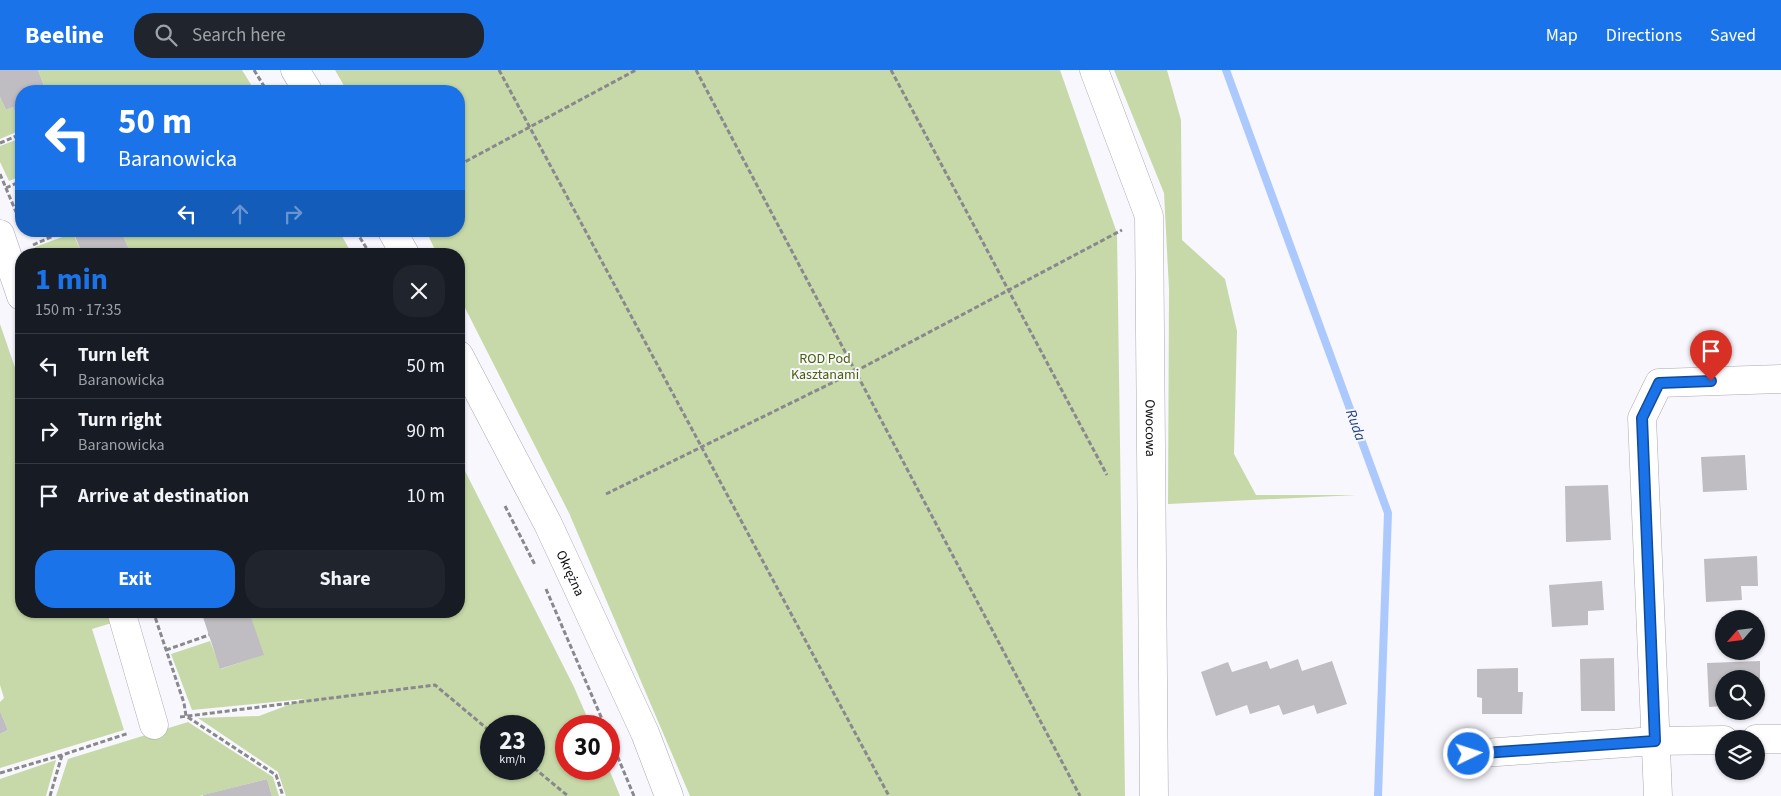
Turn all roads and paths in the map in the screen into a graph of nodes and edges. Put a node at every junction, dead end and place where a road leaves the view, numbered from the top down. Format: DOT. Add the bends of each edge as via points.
graph roads {
  1 [pos="254,70"];
  2 [pos="295,70"];
  3 [pos="499,70"];
  4 [pos="636,70"];
  5 [pos="696,70"];
  6 [pos="891,70"];
  7 [pos="1094,70"];
  8 [pos="263,85"];
  9 [pos="304,85"];
  10 [pos="529,126"];
  11 [pos="15,137"];
  12 [pos="0,143"];
  13 [pos="465,163"];
  14 [pos="0,174"];
  15 [pos="15,184"];
  16 [pos="6,188"];
  17 [pos="1148,216"];
  18 [pos="9,224"];
  19 [pos="51,237"];
  20 [pos="360,237"];
  21 [pos="395,237"];
  22 [pos="30,246"];
  23 [pos="366,248"];
  24 [pos="402,248"];
  25 [pos="15,260"];
  26 [pos="1009,290"];
  27 [pos="465,366"];
  28 [pos="856,371"];
  29 [pos="1781,379"];
  30 [pos="701,448"];
  31 [pos="1107,475"];
  32 [pos="606,494"];
  33 [pos="502,500"];
  34 [pos="536,568"];
  35 [pos="544,586"];
  36 [pos="122,618"];
  37 [pos="155,618"];
  38 [pos="209,635"];
  39 [pos="166,650"];
  40 [pos="599,715"];
  41 [pos="186,716"];
  42 [pos="480,723"];
  43 [pos="154,725"];
  44 [pos="1765,739"];
  45 [pos="1781,739"];
  46 [pos="1715,740"];
  47 [pos="1655,741"];
  48 [pos="1469,754"];
  49 [pos="62,755"];
  50 [pos="620,762"];
  51 [pos="0,773"];
  52 [pos="545,777"];
  53 [pos="50,796"];
  54 [pos="283,796"];
  55 [pos="568,796"];
  56 [pos="634,796"];
  57 [pos="669,796"];
  58 [pos="888,796"];
  59 [pos="1080,796"];
  60 [pos="1154,796"];
  61 [pos="1658,796"];
  1 -- 8 [label="path"];
  2 -- 9 [label="street"];
  3 -- 10 [label="path"];
  4 -- 10 [label="path"];
  5 -- 28 [label="path"];
  6 -- 26 [label="path"];
  7 -- 17 [label="street, Owocowa"];
  10 -- 13 [label="path"];
  10 -- 30 [label="path"];
  11 -- 12 [label="path"];
  14 -- 16 [label="path"];
  15 -- 16 [label="path"];
  16 -- 18 [label="path"];
  17 -- 26 [label="path"];
  17 -- 60 [label="street, Owocowa"];
  18 -- 25 [label="street"];
  19 -- 22 [label="path"];
  20 -- 23 [label="path"];
  21 -- 24 [label="street"];
  26 -- 28 [label="path"];
  26 -- 31 [label="path"];
  27 -- 57 [label="street, Okrężna" via="548,524 645,733"];
  28 -- 30 [label="path"];
  28 -- 59 [label="path"];
  29 -- 47 [label="street" via="1659,383 1642,418"];
  30 -- 32 [label="path"];
  30 -- 58 [label="path"];
  33 -- 34 [label="path"];
  35 -- 40 [label="path"];
  36 -- 43 [label="street"];
  37 -- 39 [label="path"];
  38 -- 39 [label="path"];
  39 -- 41 [label="path"];
  41 -- 42 [label="path" via="435,685"];
  41 -- 43 [label="path"];
  41 -- 54 [label="path" via="276,775"];
  43 -- 49 [label="path"];
  44 -- 45 [label="street"];
  46 -- 47 [label="street"];
  47 -- 48 [label="street"];
  47 -- 61 [label="street"];
  49 -- 51 [label="path"];
  49 -- 53 [label="path"];
  50 -- 56 [label="path"];
  52 -- 55 [label="path"];
}
